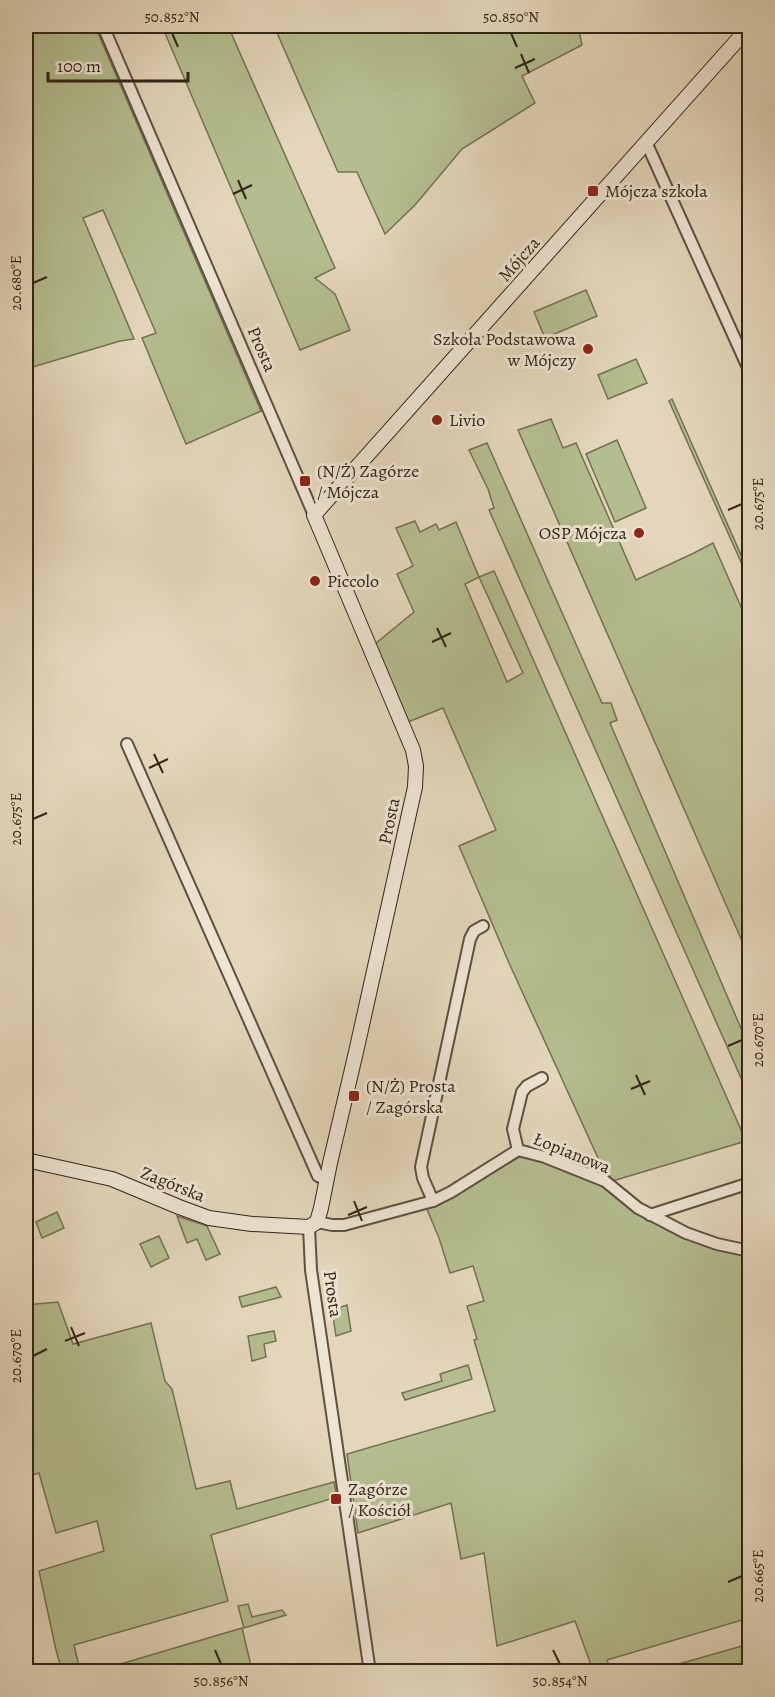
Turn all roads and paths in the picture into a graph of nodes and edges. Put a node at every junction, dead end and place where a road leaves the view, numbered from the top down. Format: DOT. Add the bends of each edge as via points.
graph roads {
  1 [pos="103,26"];
  2 [pos="750,26"];
  3 [pos="646,142"];
  4 [pos="750,372"];
  5 [pos="314,515"];
  6 [pos="127,744"];
  7 [pos="483,926"];
  8 [pos="542,1078"];
  9 [pos="518,1150"];
  10 [pos="26,1160"];
  11 [pos="327,1180"];
  12 [pos="750,1183"];
  13 [pos="433,1201"];
  14 [pos="650,1215"];
  15 [pos="313,1225"];
  16 [pos="745,1250"];
  17 [pos="370,1671"];
  1 -- 5 [label="street, Prosta"];
  2 -- 3 [label="street, Mójcza"];
  3 -- 4 [label="street"];
  3 -- 5 [label="street, Mójcza"];
  5 -- 11 [label="street, Prosta" via="399,713 416,766 415,787"];
  6 -- 11 [label="street" via="318,1176"];
  7 -- 13 [label="street" via="470,939 421,1167"];
  8 -- 9 [label="street" via="522,1092 513,1129"];
  9 -- 13 [label="street, Łopianowa"];
  9 -- 14 [label="street, Łopianowa" via="545,1156 605,1180"];
  10 -- 15 [label="street, Zagórska" via="112,1179 209,1218 252,1224"];
  11 -- 15 [label="street, Prosta" via="321,1210"];
  12 -- 14 [label="street"];
  13 -- 15 [label="street, Łopianowa" via="344,1225"];
  14 -- 16 [label="street, Łopianowa" via="686,1233"];
  15 -- 17 [label="street, Prosta" via="311,1270"];
}
